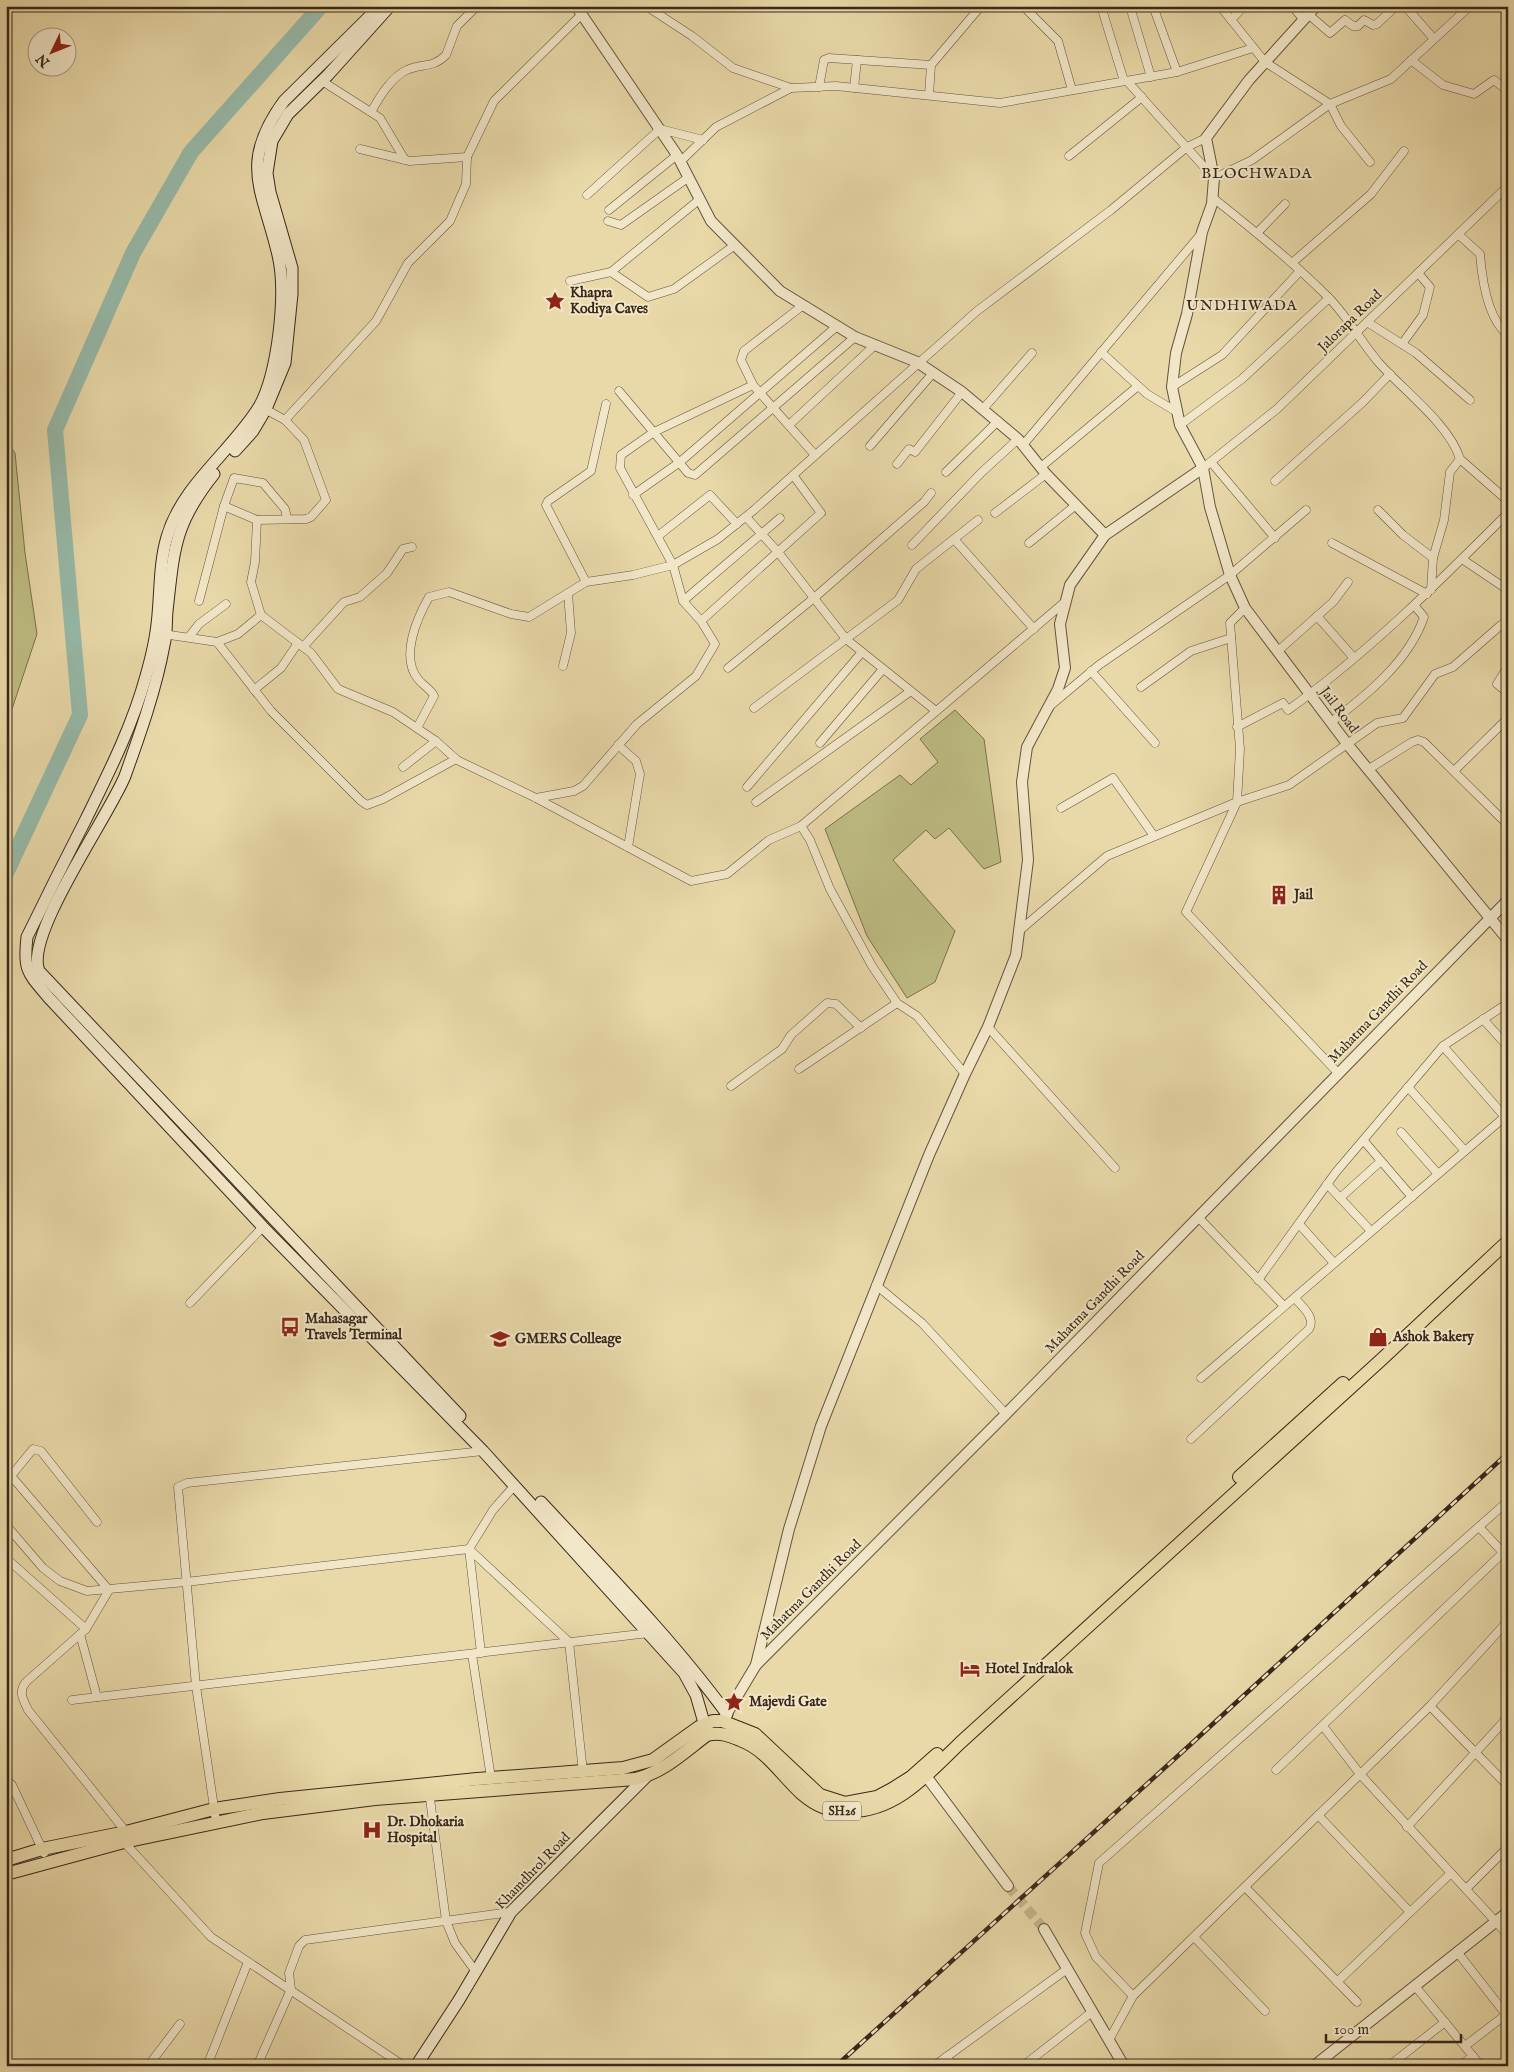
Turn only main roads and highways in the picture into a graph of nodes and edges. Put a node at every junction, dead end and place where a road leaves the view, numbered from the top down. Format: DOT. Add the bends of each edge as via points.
graph roads {
  1 [pos="380,6"];
  2 [pos="390,6"];
  3 [pos="263,407"];
  4 [pos="161,633"];
  5 [pos="1508,1232"];
  6 [pos="1508,1240"];
  7 [pos="725,1718"];
  8 [pos="709,1731"];
  9 [pos="653,1760"];
  10 [pos="649,1776"];
  11 [pos="429,1789"];
  12 [pos="128,1838"];
  13 [pos="6,1860"];
  14 [pos="6,1874"];
  15 [pos="416,2066"];
  1 -- 3 [label="main road" via="284,101 262,138 257,162 260,196 281,274 277,350"];
  2 -- 3 [label="main road" via="288,114 272,141 267,173 292,268 292,294 284,362"];
  3 -- 4 [label="main road" via="180,507 167,537 160,586"];
  4 -- 7 [label="main road" via="156,683 124,778 39,941 36,963 39,971 609,1574 695,1670"];
  4 -- 8 [label="main road" via="126,739 27,937 26,967 49,998 263,1227 483,1451 649,1633 688,1678"];
  5 -- 7 [label="main road, SH26" via="929,1762 892,1790 861,1801 845,1803 831,1800 820,1795 755,1734"];
  6 -- 8 [label="main road, SH26" via="926,1776 893,1801 861,1812 834,1811 817,1806 766,1756 746,1742"];
  7 -- 8 [label="main road"];
  8 -- 9 [label="main road"];
  8 -- 10 [label="main road"];
  9 -- 10 [label="main road"];
  9 -- 11 [label="main road" via="623,1768 491,1778"];
  10 -- 11 [label="main road"];
  10 -- 15 [label="main road, Khamdhrol Road" via="511,1912"];
  11 -- 12 [label="main road" via="263,1813 215,1815"];
  12 -- 13 [label="main road" via="42,1849"];
  12 -- 14 [label="main road"];
}
